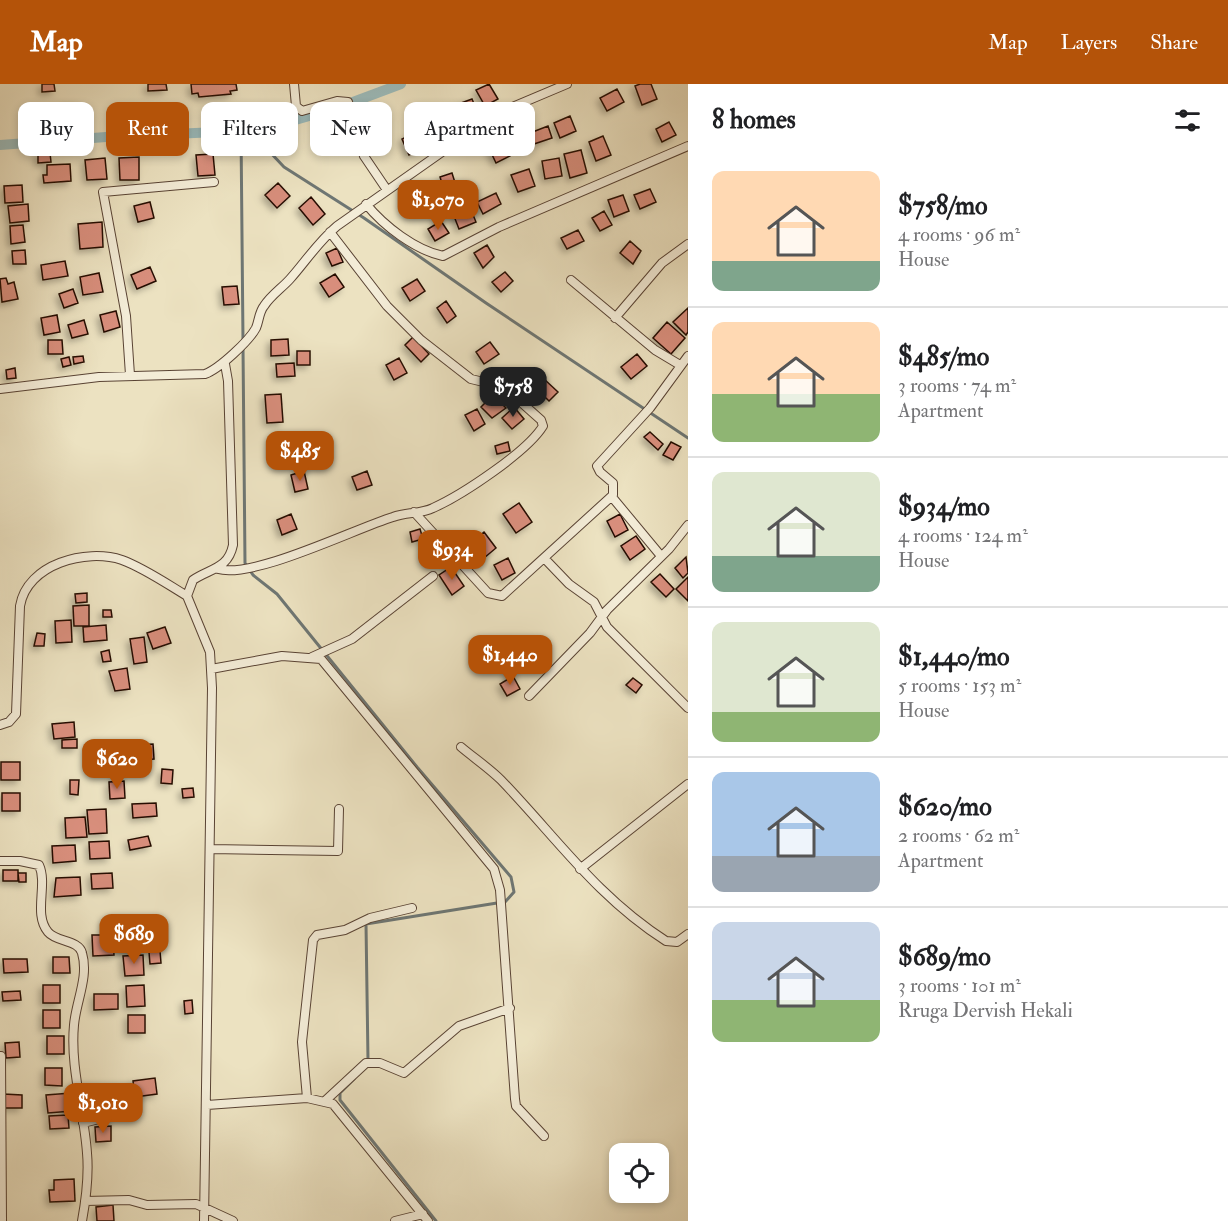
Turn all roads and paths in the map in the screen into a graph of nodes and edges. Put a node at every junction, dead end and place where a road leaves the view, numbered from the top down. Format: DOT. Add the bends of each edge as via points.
graph roads {
  1 [pos="294,84"];
  2 [pos="567,84"];
  3 [pos="688,146"];
  4 [pos="214,182"];
  5 [pos="387,190"];
  6 [pos="363,207"];
  7 [pos="330,232"];
  8 [pos="688,244"];
  9 [pos="571,280"];
  10 [pos="615,318"];
  11 [pos="688,356"];
  12 [pos="225,364"];
  13 [pos="680,366"];
  14 [pos="130,375"];
  15 [pos="0,389"];
  16 [pos="612,497"];
  17 [pos="414,512"];
  18 [pos="688,525"];
  19 [pos="661,556"];
  20 [pos="545,559"];
  21 [pos="218,569"];
  22 [pos="433,576"];
  23 [pos="187,596"];
  24 [pos="601,617"];
  25 [pos="316,655"];
  26 [pos="211,669"];
  27 [pos="529,696"];
  28 [pos="688,708"];
  29 [pos="0,725"];
  30 [pos="461,747"];
  31 [pos="688,784"];
  32 [pos="339,809"];
  33 [pos="210,849"];
  34 [pos="0,861"];
  35 [pos="580,869"];
  36 [pos="412,908"];
  37 [pos="688,934"];
  38 [pos="510,1008"];
  39 [pos="0,1056"];
  40 [pos="307,1098"];
  41 [pos="325,1101"];
  42 [pos="207,1105"];
  43 [pos="131,1111"];
  44 [pos="83,1123"];
  45 [pos="544,1136"];
  46 [pos="85,1201"];
  47 [pos="204,1205"];
  48 [pos="426,1218"];
  49 [pos="2,1221"];
  50 [pos="82,1221"];
  51 [pos="204,1221"];
  52 [pos="233,1221"];
  53 [pos="395,1221"];
  1 -- 5 [label="street" via="296,106 302,111 337,101 350,106 364,156"];
  2 -- 5 [label="street" via="496,114"];
  3 -- 6 [label="street" via="519,218 443,256 428,251"];
  4 -- 14 [label="street" via="103,192 126,316"];
  5 -- 6 [label="street"];
  6 -- 7 [label="street"];
  7 -- 12 [label="street" via="264,305 250,336"];
  7 -- 17 [label="street" via="380,298 421,340 471,379 504,387 543,423 542,429 475,484 435,508"];
  8 -- 10 [label="street" via="662,263"];
  9 -- 10 [label="street"];
  10 -- 13 [label="street"];
  11 -- 13 [label="street"];
  12 -- 14 [label="street" via="205,374"];
  12 -- 21 [label="street" via="233,545 228,561"];
  13 -- 16 [label="street" via="648,411 597,466 615,487"];
  14 -- 15 [label="street"];
  16 -- 19 [label="street"];
  16 -- 20 [label="street"];
  17 -- 20 [label="street" via="492,596 505,594"];
  17 -- 21 [label="street" via="261,565 241,570"];
  18 -- 19 [label="street"];
  19 -- 24 [label="street"];
  20 -- 24 [label="street" via="594,602"];
  21 -- 23 [label="street" via="193,580"];
  22 -- 25 [label="street" via="371,625"];
  23 -- 26 [label="street" via="206,636"];
  23 -- 29 [label="street" via="123,561 106,557 68,560 36,577 22,594 20,606 16,714"];
  24 -- 27 [label="street"];
  24 -- 28 [label="street" via="606,627"];
  25 -- 26 [label="street"];
  25 -- 38 [label="street" via="494,869 500,890"];
  26 -- 33 [label="street"];
  30 -- 35 [label="street" via="500,779"];
  31 -- 35 [label="street"];
  32 -- 33 [label="street" via="338,851"];
  33 -- 42 [label="street"];
  34 -- 44 [label="street" via="39,866 47,932 75,945 82,953 83,982 73,1038"];
  35 -- 37 [label="street" via="621,908 666,941 677,942"];
  36 -- 40 [label="street" via="317,935 313,940 302,1042"];
  38 -- 41 [label="street" via="459,1026 404,1073 366,1063"];
  38 -- 45 [label="street" via="516,1106"];
  39 -- 49 [label="street"];
  40 -- 41 [label="street"];
  40 -- 42 [label="street"];
  41 -- 48 [label="street" via="338,1108"];
  42 -- 47 [label="street"];
  43 -- 44 [label="street"];
  44 -- 46 [label="street" via="87,1153"];
  46 -- 47 [label="street"];
  46 -- 50 [label="street"];
  47 -- 51 [label="street"];
  47 -- 52 [label="street"];
  48 -- 53 [label="street"];
}
